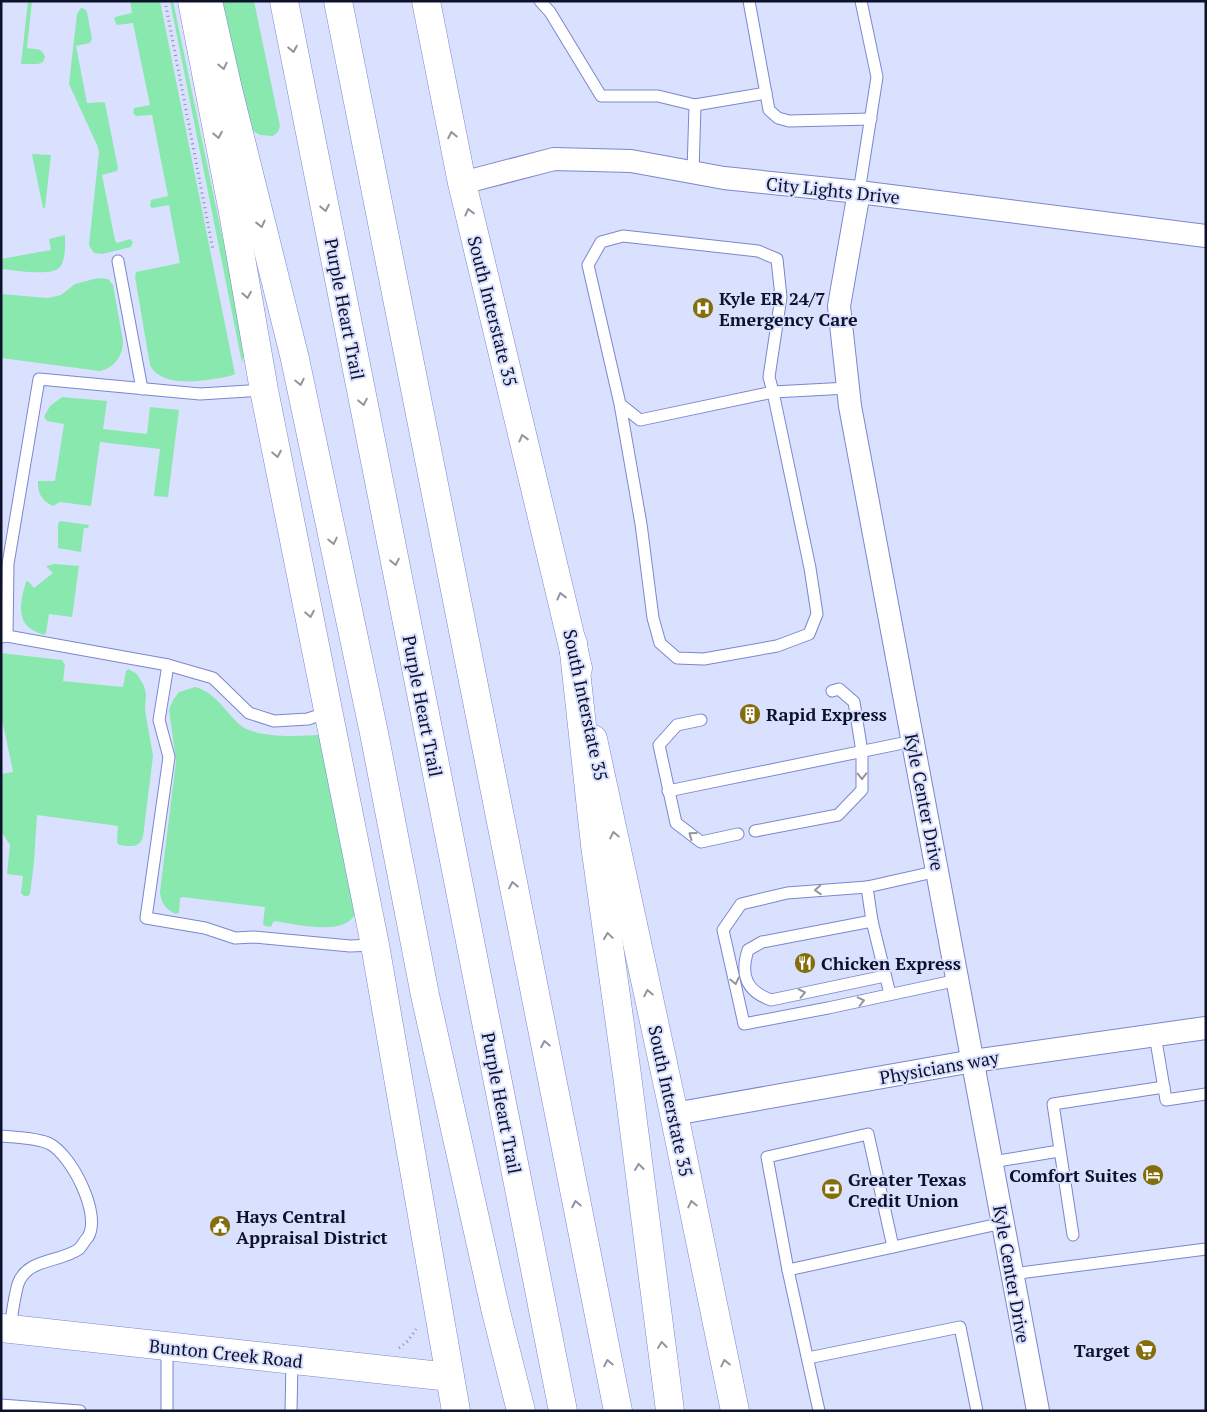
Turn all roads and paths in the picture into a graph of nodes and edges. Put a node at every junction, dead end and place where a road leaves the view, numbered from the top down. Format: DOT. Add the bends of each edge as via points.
graph roads {
  1 [pos="192,1"];
  2 [pos="208,1"];
  3 [pos="284,1"];
  4 [pos="338,1"];
  5 [pos="426,1"];
  6 [pos="540,1"];
  7 [pos="556,1"];
  8 [pos="749,1"];
  9 [pos="861,1"];
  10 [pos="550,12"];
  11 [pos="766,93"];
  12 [pos="695,105"];
  13 [pos="870,119"];
  14 [pos="693,172"];
  15 [pos="462,183"];
  16 [pos="859,192"];
  17 [pos="1206,236"];
  18 [pos="118,260"];
  19 [pos="848,388"];
  20 [pos="142,389"];
  21 [pos="264,390"];
  22 [pos="773,392"];
  23 [pos="620,404"];
  24 [pos="4,637"];
  25 [pos="573,643"];
  26 [pos="168,665"];
  27 [pos="832,690"];
  28 [pos="329,712"];
  29 [pos="701,720"];
  30 [pos="913,741"];
  31 [pos="862,752"];
  32 [pos="668,791"];
  33 [pos="756,831"];
  34 [pos="738,834"];
  35 [pos="938,872"];
  36 [pos="867,887"];
  37 [pos="872,921"];
  38 [pos="376,945"];
  39 [pos="885,976"];
  40 [pos="958,980"];
  41 [pos="890,994"];
  42 [pos="1206,1028"];
  43 [pos="1155,1035"];
  44 [pos="973,1060"];
  45 [pos="1164,1087"];
  46 [pos="1206,1094"];
  47 [pos="674,1114"];
  48 [pos="1,1136"];
  49 [pos="1059,1151"];
  50 [pos="992,1162"];
  51 [pos="1003,1223"];
  52 [pos="1073,1235"];
  53 [pos="893,1247"];
  54 [pos="1206,1248"];
  55 [pos="788,1270"];
  56 [pos="1012,1274"];
  57 [pos="5,1328"];
  58 [pos="167,1346"];
  59 [pos="808,1358"];
  60 [pos="292,1360"];
  61 [pos="450,1377"];
  62 [pos="1,1405"];
  63 [pos="80,1411"];
  64 [pos="167,1411"];
  65 [pos="291,1411"];
  66 [pos="456,1411"];
  67 [pos="521,1411"];
  68 [pos="563,1411"];
  69 [pos="618,1411"];
  70 [pos="670,1411"];
  71 [pos="735,1411"];
  72 [pos="819,1411"];
  73 [pos="977,1411"];
  74 [pos="1038,1411"];
  1 -- 21 [label="main road, one-way"];
  2 -- 67 [label="main road, one-way" via="295,359 425,995"];
  3 -- 68 [label="main road, Purple Heart Trail, one-way"];
  69 -- 4 [label="main road, one-way"];
  15 -- 5 [label="main road, South Interstate 35, one-way"];
  6 -- 10 [label="lane"];
  7 -- 10 [label="lane"];
  8 -- 11 [label="lane"];
  9 -- 13 [label="lane" via="877,77"];
  10 -- 12 [label="lane" via="601,96 658,96"];
  11 -- 12 [label="lane"];
  11 -- 13 [label="lane" via="769,110 778,118 789,121"];
  12 -- 14 [label="lane"];
  13 -- 16 [label="lane"];
  14 -- 15 [label="street, City Lights Drive" via="632,161 554,159"];
  14 -- 16 [label="street, City Lights Drive"];
  25 -- 15 [label="main road, South Interstate 35, one-way"];
  16 -- 17 [label="street, City Lights Drive"];
  16 -- 19 [label="street, Kyle Center Drive" via="839,306"];
  18 -- 20 [label="lane"];
  19 -- 22 [label="lane"];
  19 -- 30 [label="street, Kyle Center Drive"];
  20 -- 21 [label="lane" via="200,394"];
  20 -- 24 [label="lane" via="39,379 8,564"];
  21 -- 28 [label="main road, one-way"];
  22 -- 23 [label="lane" via="640,420"];
  22 -- 23 [label="lane" via="768,377 781,297 777,259 758,251 623,236 601,242 588,265"];
  22 -- 23 [label="lane" via="817,614 809,634 777,646 704,659 677,658 660,643 653,618"];
  24 -- 26 [label="lane"];
  47 -- 25 [label="main road, South Interstate 35, one-way"];
  70 -- 25 [label="main road, one-way" via="595,845"];
  26 -- 28 [label="lane" via="213,678 249,713 274,721 308,719"];
  26 -- 38 [label="lane" via="159,720 169,757 146,918 205,928 235,938"];
  27 -- 31 [label="lane" via="838,689 854,702"];
  28 -- 38 [label="main road"];
  29 -- 32 [label="lane" via="677,725 659,745"];
  30 -- 31 [label="lane"];
  30 -- 35 [label="street, Kyle Center Drive"];
  31 -- 32 [label="lane"];
  31 -- 33 [label="lane, one-way" via="862,790 838,815"];
  34 -- 32 [label="lane, one-way" via="701,842 676,824"];
  35 -- 36 [label="lane"];
  35 -- 40 [label="street, Kyle Center Drive"];
  36 -- 37 [label="lane"];
  36 -- 41 [label="lane, one-way" via="787,893 741,904 723,930 744,1024"];
  37 -- 39 [label="lane"];
  37 -- 39 [label="lane, one-way" via="762,942 748,950 744,965 747,982 758,996 771,1000"];
  38 -- 61 [label="main road"];
  39 -- 41 [label="lane"];
  40 -- 41 [label="lane"];
  40 -- 44 [label="street, Kyle Center Drive"];
  42 -- 43 [label="street, Physicians way"];
  43 -- 44 [label="street, Physicians way"];
  43 -- 45 [label="lane"];
  44 -- 47 [label="street, Physicians way"];
  44 -- 50 [label="street, Kyle Center Drive"];
  45 -- 46 [label="lane" via="1166,1100"];
  45 -- 49 [label="lane" via="1053,1104"];
  71 -- 47 [label="main road, South Interstate 35, one-way"];
  48 -- 57 [label="lane" via="50,1144 64,1157 79,1180 92,1214 90,1234 79,1248 30,1267 19,1282"];
  49 -- 50 [label="lane"];
  49 -- 52 [label="lane"];
  50 -- 51 [label="street, Kyle Center Drive"];
  51 -- 53 [label="lane"];
  51 -- 56 [label="street, Kyle Center Drive"];
  53 -- 55 [label="lane"];
  53 -- 55 [label="lane" via="868,1134 766,1157"];
  54 -- 56 [label="lane"];
  55 -- 59 [label="lane"];
  56 -- 74 [label="street, Kyle Center Drive"];
  57 -- 58 [label="main road, Bunton Creek Road"];
  58 -- 60 [label="main road, Bunton Creek Road"];
  58 -- 64 [label="lane"];
  59 -- 72 [label="lane"];
  59 -- 73 [label="lane" via="960,1327"];
  60 -- 61 [label="main road, Bunton Creek Road"];
  60 -- 65 [label="lane"];
  61 -- 66 [label="main road"];
  62 -- 63 [label="lane"];
}
